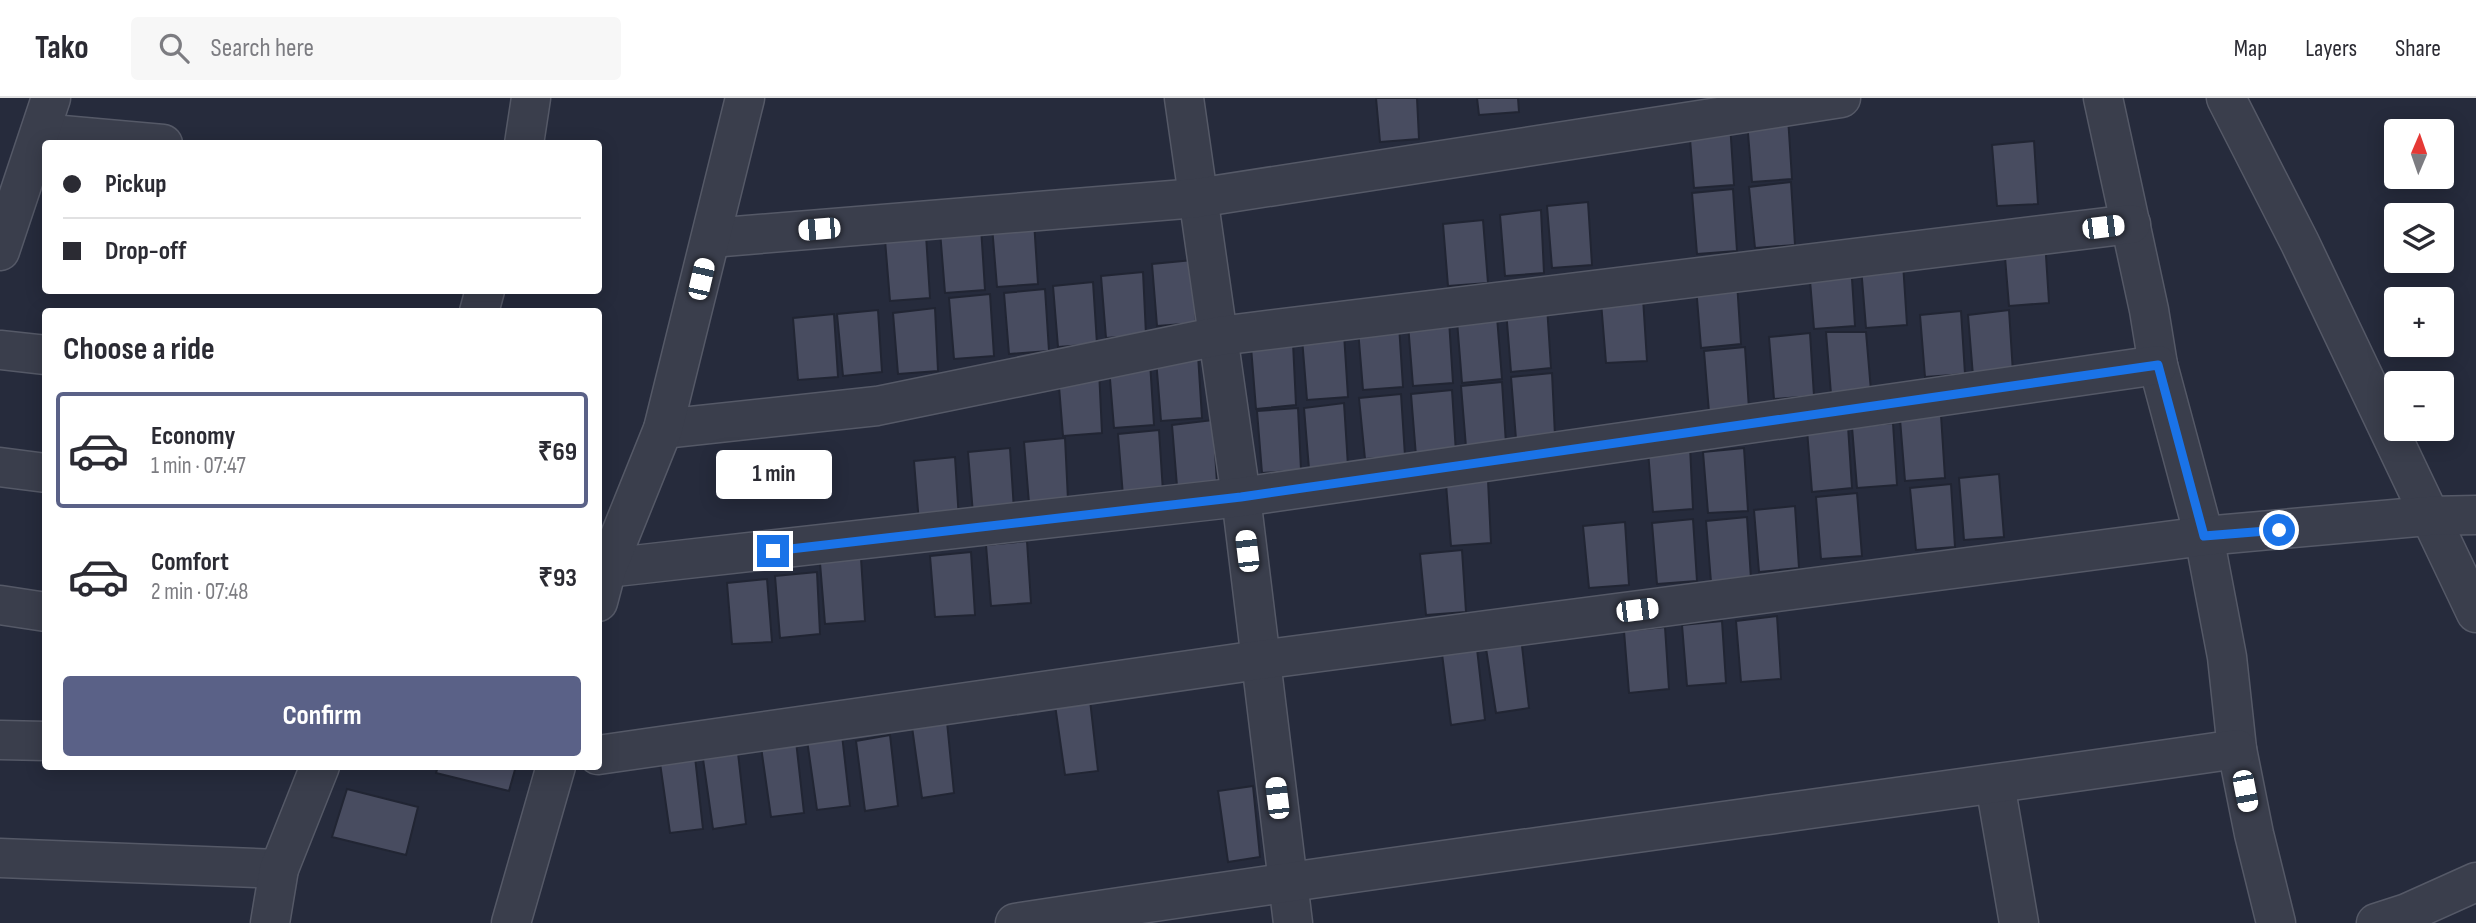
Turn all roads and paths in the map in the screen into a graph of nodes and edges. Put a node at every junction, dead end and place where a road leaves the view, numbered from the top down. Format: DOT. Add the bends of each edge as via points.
graph roads {
  1 [pos="531,98"];
  2 [pos="744,98"];
  3 [pos="1184,98"];
  4 [pos="1841,98"];
  5 [pos="2103,98"];
  6 [pos="2226,98"];
  7 [pos="45,116"];
  8 [pos="146,140"];
  9 [pos="525,140"];
  10 [pos="1197,198"];
  11 [pos="2131,223"];
  12 [pos="4,228"];
  13 [pos="711,238"];
  14 [pos="1219,336"];
  15 [pos="0,350"];
  16 [pos="42,355"];
  17 [pos="2158,365"];
  18 [pos="663,429"];
  19 [pos="0,467"];
  20 [pos="42,472"];
  21 [pos="1241,497"];
  22 [pos="2476,515"];
  23 [pos="2428,516"];
  24 [pos="2204,536"];
  25 [pos="603,585"];
  26 [pos="0,605"];
  27 [pos="42,611"];
  28 [pos="2476,613"];
  29 [pos="1259,660"];
  30 [pos="0,740"];
  31 [pos="42,741"];
  32 [pos="2237,749"];
  33 [pos="602,754"];
  34 [pos="318,770"];
  35 [pos="555,770"];
  36 [pos="1995,784"];
  37 [pos="0,858"];
  38 [pos="279,870"];
  39 [pos="1287,881"];
  40 [pos="2476,882"];
  41 [pos="2398,920"];
  42 [pos="270,923"];
  43 [pos="511,923"];
  44 [pos="1015,923"];
  45 [pos="1293,923"];
  46 [pos="2019,923"];
  47 [pos="2276,923"];
  1 -- 9 [label="street"];
  2 -- 13 [label="street"];
  3 -- 10 [label="street"];
  4 -- 10 [label="street"];
  5 -- 11 [label="street"];
  6 -- 23 [label="street" via="2300,243"];
  7 -- 8 [label="street"];
  7 -- 12 [label="street"];
  10 -- 13 [label="street"];
  10 -- 14 [label="street"];
  11 -- 14 [label="street"];
  11 -- 17 [label="street"];
  13 -- 18 [label="street"];
  14 -- 18 [label="street" via="877,406"];
  14 -- 21 [label="street"];
  15 -- 16 [label="street"];
  17 -- 21 [label="street"];
  17 -- 24 [label="street"];
  18 -- 25 [label="street"];
  19 -- 20 [label="street"];
  21 -- 25 [label="street"];
  21 -- 29 [label="street"];
  22 -- 23 [label="street"];
  23 -- 24 [label="street"];
  23 -- 28 [label="street"];
  24 -- 29 [label="street"];
  24 -- 32 [label="street" via="2227,657"];
  26 -- 27 [label="street"];
  29 -- 33 [label="street"];
  29 -- 39 [label="street"];
  30 -- 31 [label="street"];
  32 -- 36 [label="street"];
  32 -- 47 [label="street"];
  34 -- 38 [label="street"];
  35 -- 43 [label="street"];
  36 -- 39 [label="street"];
  36 -- 46 [label="street"];
  37 -- 38 [label="street"];
  38 -- 42 [label="street"];
  39 -- 44 [label="street"];
  39 -- 45 [label="street"];
  40 -- 41 [label="street"];
}
